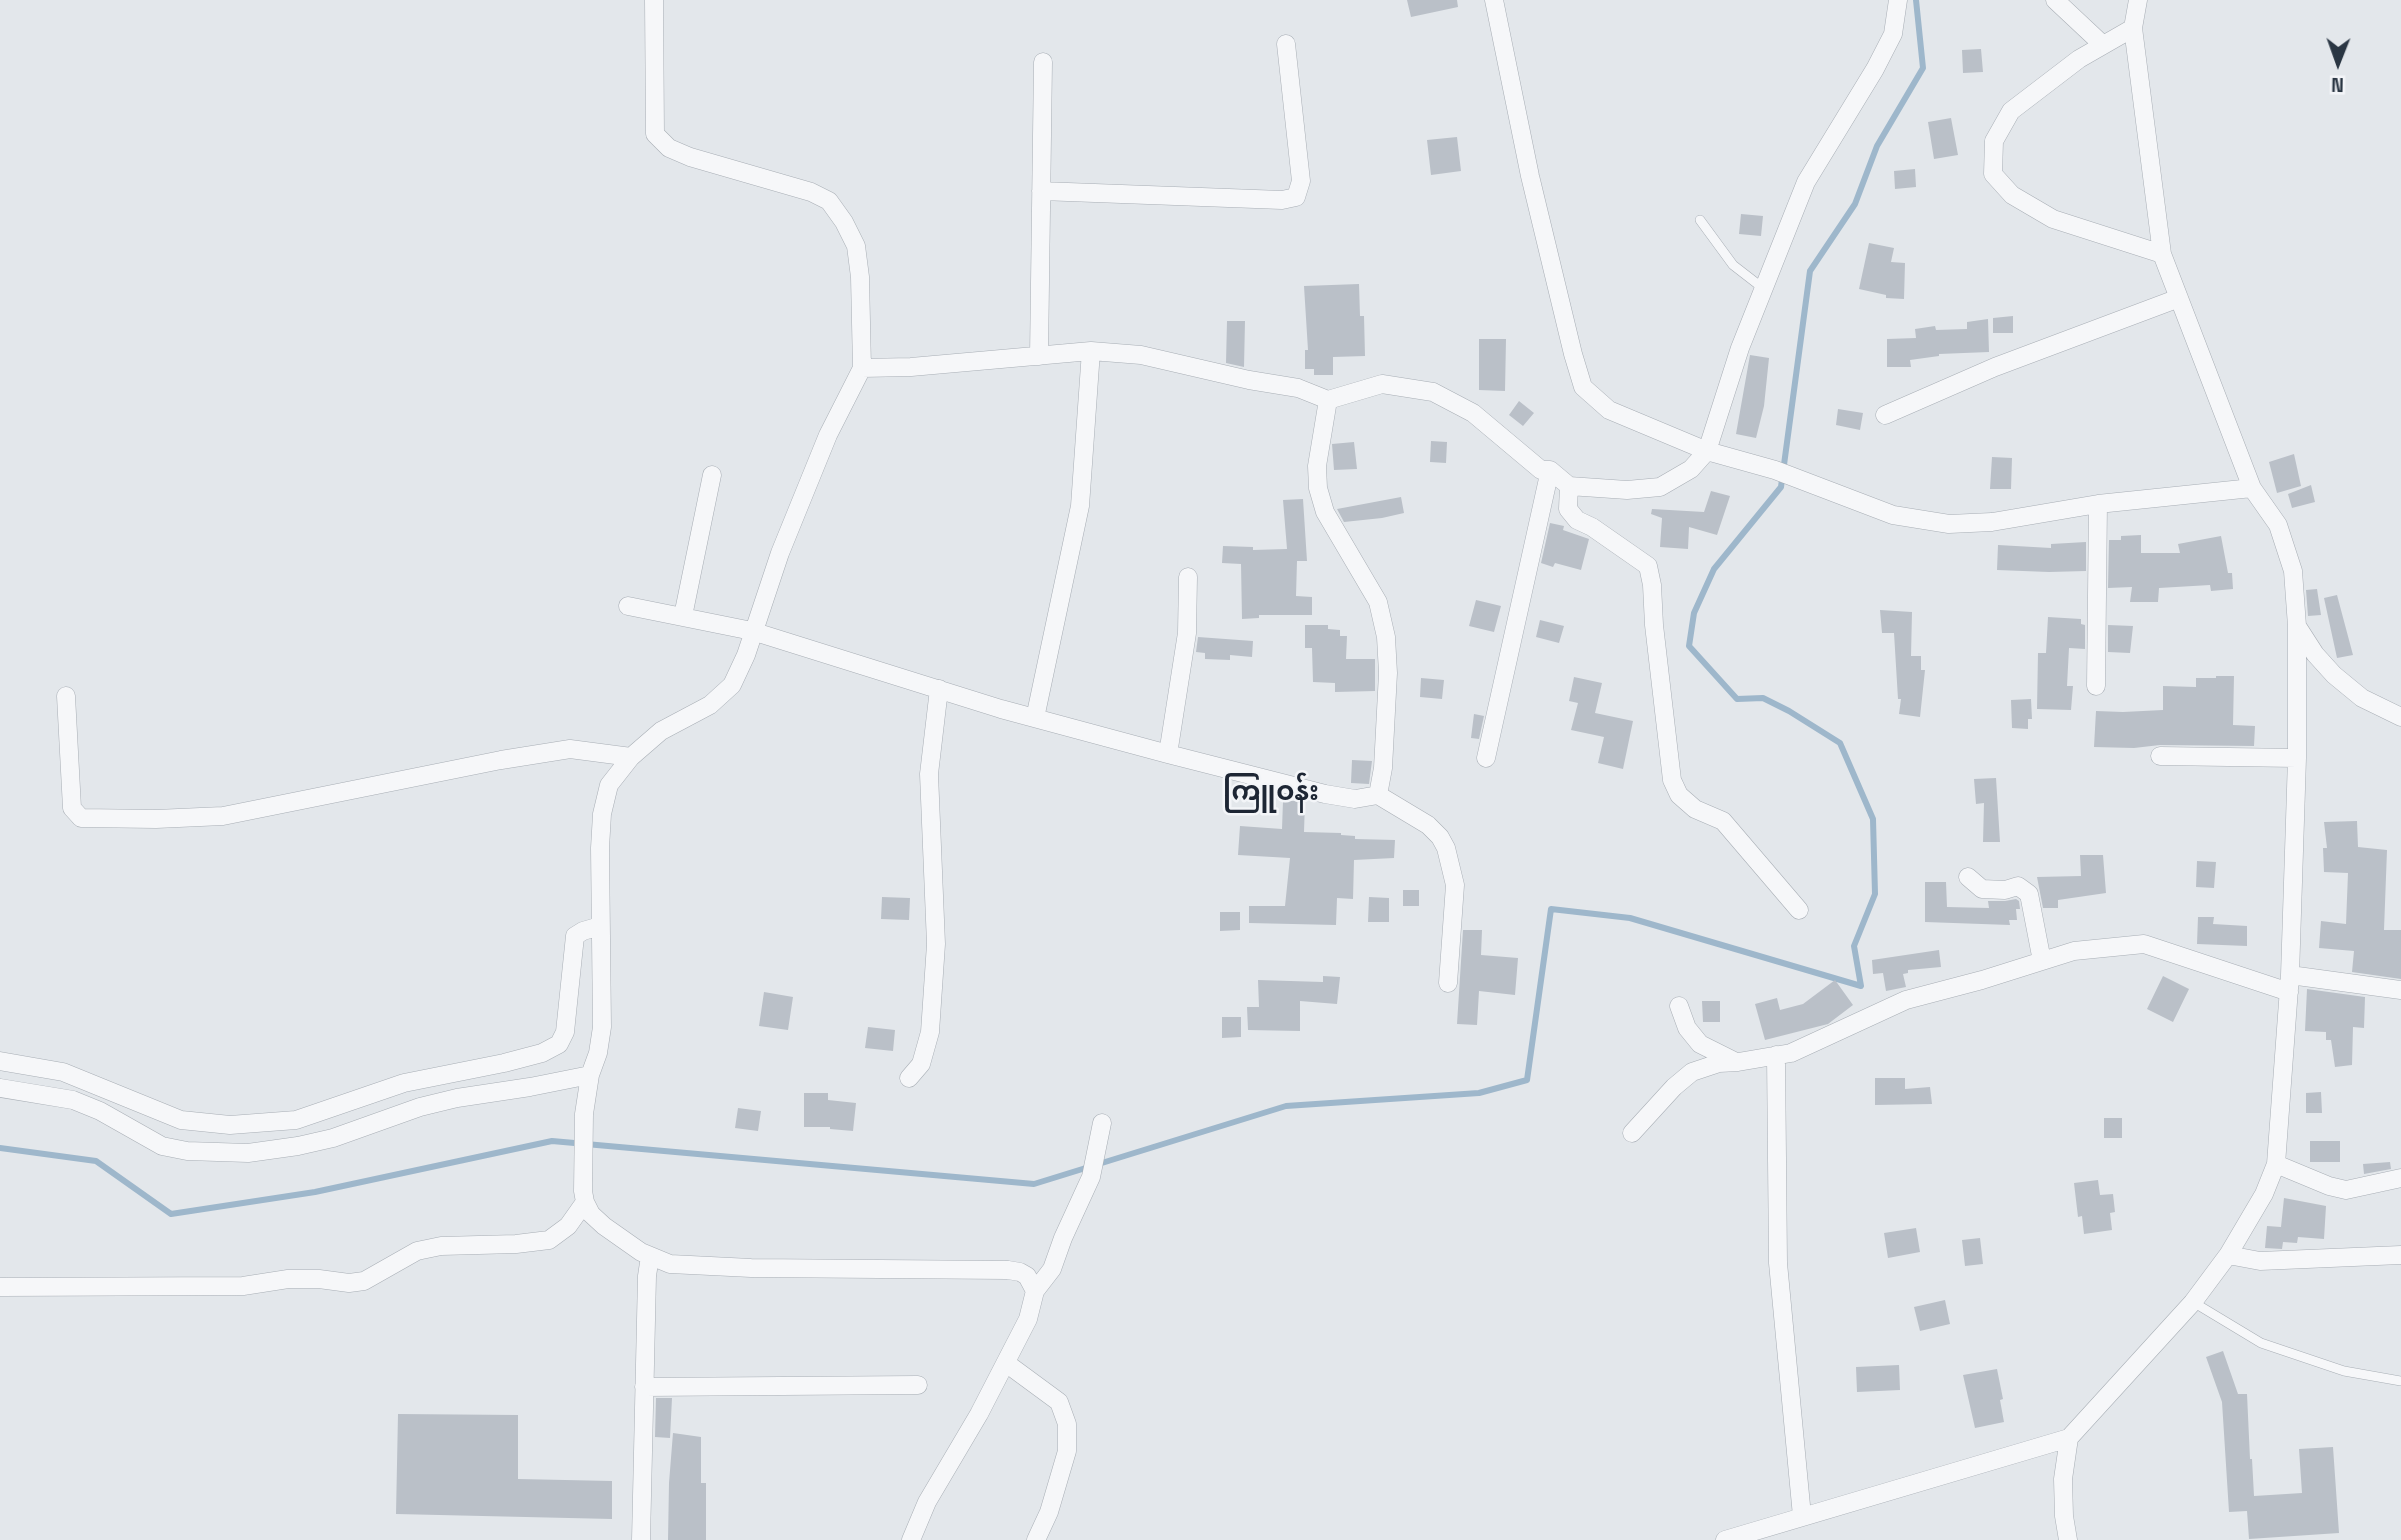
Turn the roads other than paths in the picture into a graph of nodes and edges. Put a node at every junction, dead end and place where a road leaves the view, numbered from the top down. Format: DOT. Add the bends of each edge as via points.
graph roads {
  1 [pos="654,0"];
  2 [pos="1494,0"];
  3 [pos="1898,0"];
  4 [pos="2054,0"];
  5 [pos="2138,0"];
  6 [pos="2133,28"];
  7 [pos="1286,44"];
  8 [pos="2103,45"];
  9 [pos="1043,62"];
  10 [pos="1041,191"];
  11 [pos="1700,220"];
  12 [pos="2162,254"];
  13 [pos="1764,289"];
  14 [pos="2179,298"];
  15 [pos="1091,351"];
  16 [pos="1039,356"];
  17 [pos="862,368"];
  18 [pos="1328,400"];
  19 [pos="1885,415"];
  20 [pos="1707,451"];
  21 [pos="1550,470"];
  22 [pos="712,475"];
  23 [pos="1569,486"];
  24 [pos="2252,488"];
  25 [pos="2098,504"];
  26 [pos="1188,577"];
  27 [pos="628,606"];
  28 [pos="683,616"];
  29 [pos="2297,626"];
  30 [pos="752,631"];
  31 [pos="2096,686"];
  32 [pos="939,689"];
  33 [pos="66,696"];
  34 [pos="2401,717"];
  35 [pos="1035,718"];
  36 [pos="1168,754"];
  37 [pos="2160,756"];
  38 [pos="631,757"];
  39 [pos="1486,758"];
  40 [pos="2297,758"];
  41 [pos="1378,795"];
  42 [pos="1968,877"];
  43 [pos="1799,910"];
  44 [pos="600,926"];
  45 [pos="2042,961"];
  46 [pos="1448,983"];
  47 [pos="2289,984"];
  48 [pos="2401,990"];
  49 [pos="1679,1006"];
  50 [pos="1776,1055"];
  51 [pos="0,1061"];
  52 [pos="1738,1062"];
  53 [pos="590,1075"];
  54 [pos="909,1078"];
  55 [pos="0,1088"];
  56 [pos="1102,1123"];
  57 [pos="1632,1133"];
  58 [pos="2276,1164"];
  59 [pos="2401,1178"];
  60 [pos="584,1202"];
  61 [pos="2228,1255"];
  62 [pos="2401,1255"];
  63 [pos="650,1256"];
  64 [pos="0,1287"];
  65 [pos="1035,1291"];
  66 [pos="2193,1302"];
  67 [pos="1006,1363"];
  68 [pos="2401,1381"];
  69 [pos="918,1385"];
  70 [pos="644,1387"];
  71 [pos="2069,1438"];
  72 [pos="1802,1516"];
  73 [pos="641,1540"];
  74 [pos="911,1540"];
  75 [pos="1036,1540"];
  76 [pos="1725,1540"];
  77 [pos="2068,1540"];
  1 -- 17 [label="street" via="655,134 669,148 690,157 829,201 856,246"];
  2 -- 20 [label="street" via="1530,176 1583,387 1609,410"];
  3 -- 13 [label="street" via="1893,34 1805,181"];
  4 -- 8 [label="street"];
  5 -- 6 [label="street"];
  6 -- 8 [label="street"];
  6 -- 12 [label="street"];
  7 -- 10 [label="street" via="1301,181 1296,197"];
  8 -- 12 [label="street" via="2011,111 1994,141 1993,174 2012,195 2053,219"];
  9 -- 10 [label="street"];
  10 -- 16 [label="street"];
  11 -- 13 [label="lane" via="1733,265"];
  12 -- 14 [label="street"];
  13 -- 20 [label="street"];
  14 -- 19 [label="street" via="1995,367"];
  14 -- 24 [label="street"];
  15 -- 16 [label="street"];
  15 -- 18 [label="street" via="1142,355 1298,388"];
  15 -- 35 [label="street" via="1080,506"];
  16 -- 17 [label="street"];
  17 -- 30 [label="street" via="828,435"];
  18 -- 21 [label="street" via="1382,384 1433,392 1473,413 1541,470"];
  18 -- 41 [label="street" via="1318,488 1325,512 1378,601 1386,637 1388,673"];
  20 -- 23 [label="street" via="1691,469 1660,487"];
  20 -- 25 [label="street" via="1775,470 1893,515 1949,524 1992,522"];
  21 -- 23 [label="street"];
  21 -- 39 [label="street"];
  22 -- 28 [label="street"];
  23 -- 43 [label="street" via="1569,509 1577,520 1648,566 1672,780 1679,794 1695,808 1723,821"];
  24 -- 25 [label="street"];
  24 -- 29 [label="street" via="2282,536 2293,571"];
  25 -- 31 [label="street"];
  26 -- 36 [label="street" via="1187,633"];
  27 -- 28 [label="street"];
  28 -- 30 [label="street"];
  29 -- 34 [label="street" via="2334,675 2362,698"];
  29 -- 40 [label="street"];
  30 -- 32 [label="street"];
  30 -- 38 [label="street" via="732,685 710,705 661,732"];
  32 -- 35 [label="street"];
  32 -- 54 [label="street" via="929,774 936,944 930,1032 921,1064"];
  33 -- 38 [label="street" via="72,808 81,818 223,816 570,749"];
  35 -- 36 [label="street"];
  36 -- 41 [label="street" via="1325,794 1355,799"];
  37 -- 40 [label="street"];
  38 -- 44 [label="street" via="609,785 601,814"];
  40 -- 47 [label="street"];
  41 -- 46 [label="street" via="1428,825 1446,848 1455,885"];
  42 -- 45 [label="street" via="1982,889 2018,886 2029,894"];
  44 -- 51 [label="street" via="575,936 565,1032 559,1044 517,1060 404,1083 296,1120 230,1125 181,1120 63,1072"];
  44 -- 53 [label="street" via="602,1027"];
  45 -- 47 [label="street" via="2074,951 2144,944"];
  45 -- 50 [label="street" via="1906,1000 1791,1053"];
  47 -- 48 [label="street"];
  47 -- 58 [label="street"];
  49 -- 52 [label="street" via="1687,1028 1700,1044"];
  50 -- 52 [label="street"];
  50 -- 72 [label="street" via="1778,1263"];
  52 -- 57 [label="street" via="1692,1072"];
  53 -- 55 [label="street" via="457,1098 333,1138 248,1153 162,1146 73,1100"];
  53 -- 60 [label="street" via="584,1114"];
  56 -- 65 [label="street" via="1091,1177 1052,1269"];
  58 -- 59 [label="street" via="2346,1190"];
  58 -- 61 [label="street"];
  60 -- 63 [label="street" via="604,1226"];
  60 -- 64 [label="street" via="568,1226 549,1240 417,1251 364,1282 288,1279 243,1286"];
  61 -- 62 [label="street" via="2260,1261"];
  61 -- 66 [label="street"];
  63 -- 65 [label="street" via="670,1265 1008,1270 1027,1276"];
  63 -- 70 [label="street"];
  65 -- 67 [label="street" via="1028,1319"];
  66 -- 68 [label="lane" via="2261,1343 2344,1371"];
  66 -- 71 [label="street"];
  67 -- 74 [label="street" via="927,1502"];
  67 -- 75 [label="street" via="1059,1402 1067,1424 1067,1451"];
  69 -- 70 [label="street"];
  70 -- 73 [label="street"];
  71 -- 72 [label="street"];
  71 -- 77 [label="street" via="2063,1479"];
  72 -- 76 [label="street"];
}
